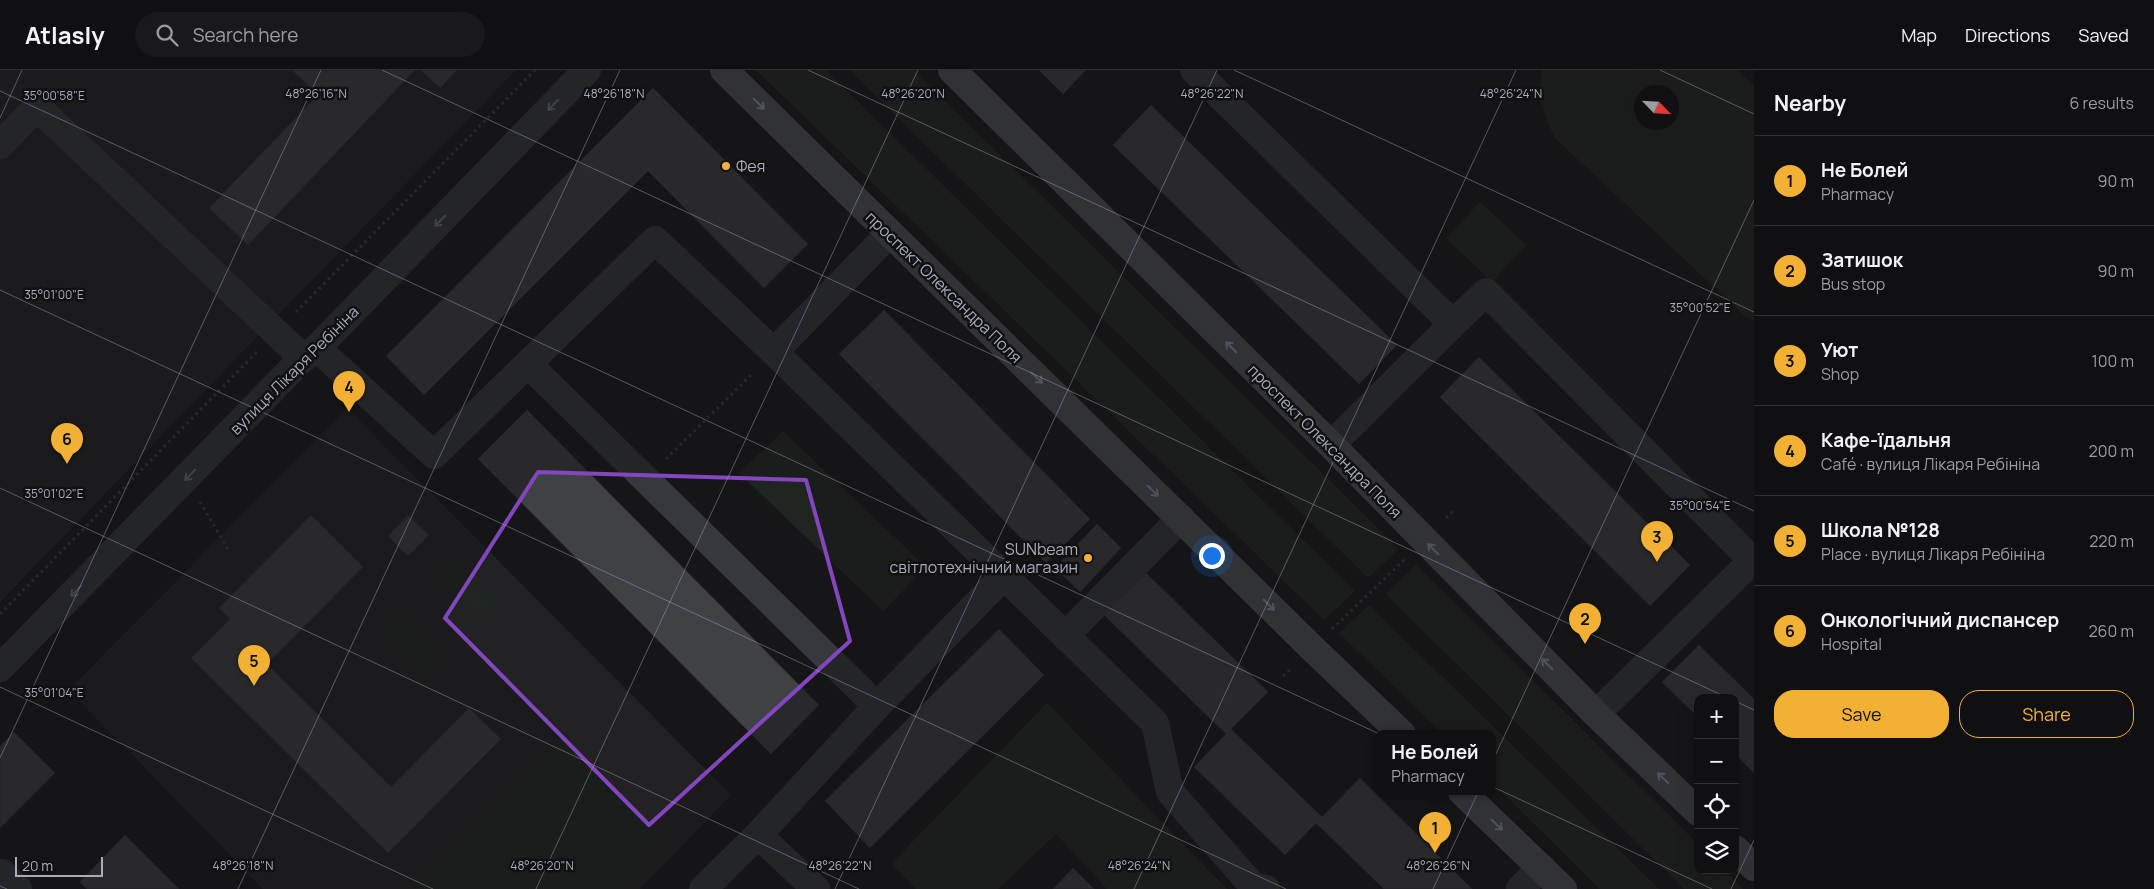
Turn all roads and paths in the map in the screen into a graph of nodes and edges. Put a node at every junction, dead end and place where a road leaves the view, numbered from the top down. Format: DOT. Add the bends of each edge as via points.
graph roads {
  1 [pos="587,70"];
  2 [pos="724,70"];
  3 [pos="952,70"];
  4 [pos="1194,70"];
  5 [pos="0,145"];
  6 [pos="889,234"];
  7 [pos="1453,324"];
  8 [pos="774,352"];
  9 [pos="310,353"];
  10 [pos="528,364"];
  11 [pos="1330,445"];
  12 [pos="647,478"];
  13 [pos="198,498"];
  14 [pos="1455,509"];
  15 [pos="1181,518"];
  16 [pos="1446,518"];
  17 [pos="229,551"];
  18 [pos="1408,556"];
  19 [pos="1754,560"];
  20 [pos="1003,577"];
  21 [pos="1331,629"];
  22 [pos="1065,636"];
  23 [pos="1296,664"];
  24 [pos="0,668"];
  25 [pos="1283,676"];
  26 [pos="877,706"];
  27 [pos="1596,714"];
  28 [pos="1398,730"];
  29 [pos="1465,795"];
  30 [pos="1694,808"];
  31 [pos="758,836"];
  32 [pos="1739,853"];
  33 [pos="1541,867"];
  34 [pos="1754,867"];
  35 [pos="0,874"];
  36 [pos="18,889"];
  37 [pos="703,889"];
  38 [pos="816,889"];
  39 [pos="1266,889"];
  40 [pos="1520,889"];
  41 [pos="1564,889"];
  1 -- 9 [label="street, вулиця Лікаря Ребініна, one-way"];
  2 -- 6 [label="main road, проспект Олександра Поля, one-way"];
  11 -- 3 [label="main road, проспект Олександра Поля, one-way"];
  4 -- 7 [label="street"];
  5 -- 9 [label="street" via="37,107"];
  6 -- 8 [label="street"];
  6 -- 15 [label="main road, проспект Олександра Поля, one-way"];
  7 -- 11 [label="street"];
  7 -- 19 [label="street" via="1486,292"];
  8 -- 10 [label="street" via="655,240"];
  8 -- 12 [label="path"];
  8 -- 20 [label="street"];
  9 -- 10 [label="street" via="434,455"];
  9 -- 24 [label="street, вулиця Лікаря Ребініна, one-way"];
  10 -- 12 [label="street"];
  27 -- 11 [label="main road, проспект Олександра Поля, one-way"];
  12 -- 26 [label="street"];
  13 -- 17 [label="path"];
  14 -- 16 [label="path"];
  15 -- 22 [label="street"];
  15 -- 28 [label="main road, проспект Олександра Поля, one-way"];
  18 -- 21 [label="path"];
  19 -- 27 [label="street"];
  20 -- 22 [label="street"];
  20 -- 26 [label="street"];
  22 -- 39 [label="street" via="1155,723 1170,792 1253,886"];
  23 -- 25 [label="path"];
  26 -- 31 [label="street"];
  30 -- 27 [label="main road, проспект Олександра Поля, one-way"];
  29 -- 33 [label="main road, one-way"];
  31 -- 37 [label="street"];
  31 -- 38 [label="street"];
  32 -- 34 [label="main road"];
  33 -- 40 [label="street"];
  33 -- 41 [label="main road"];
  35 -- 36 [label="street"];
}
